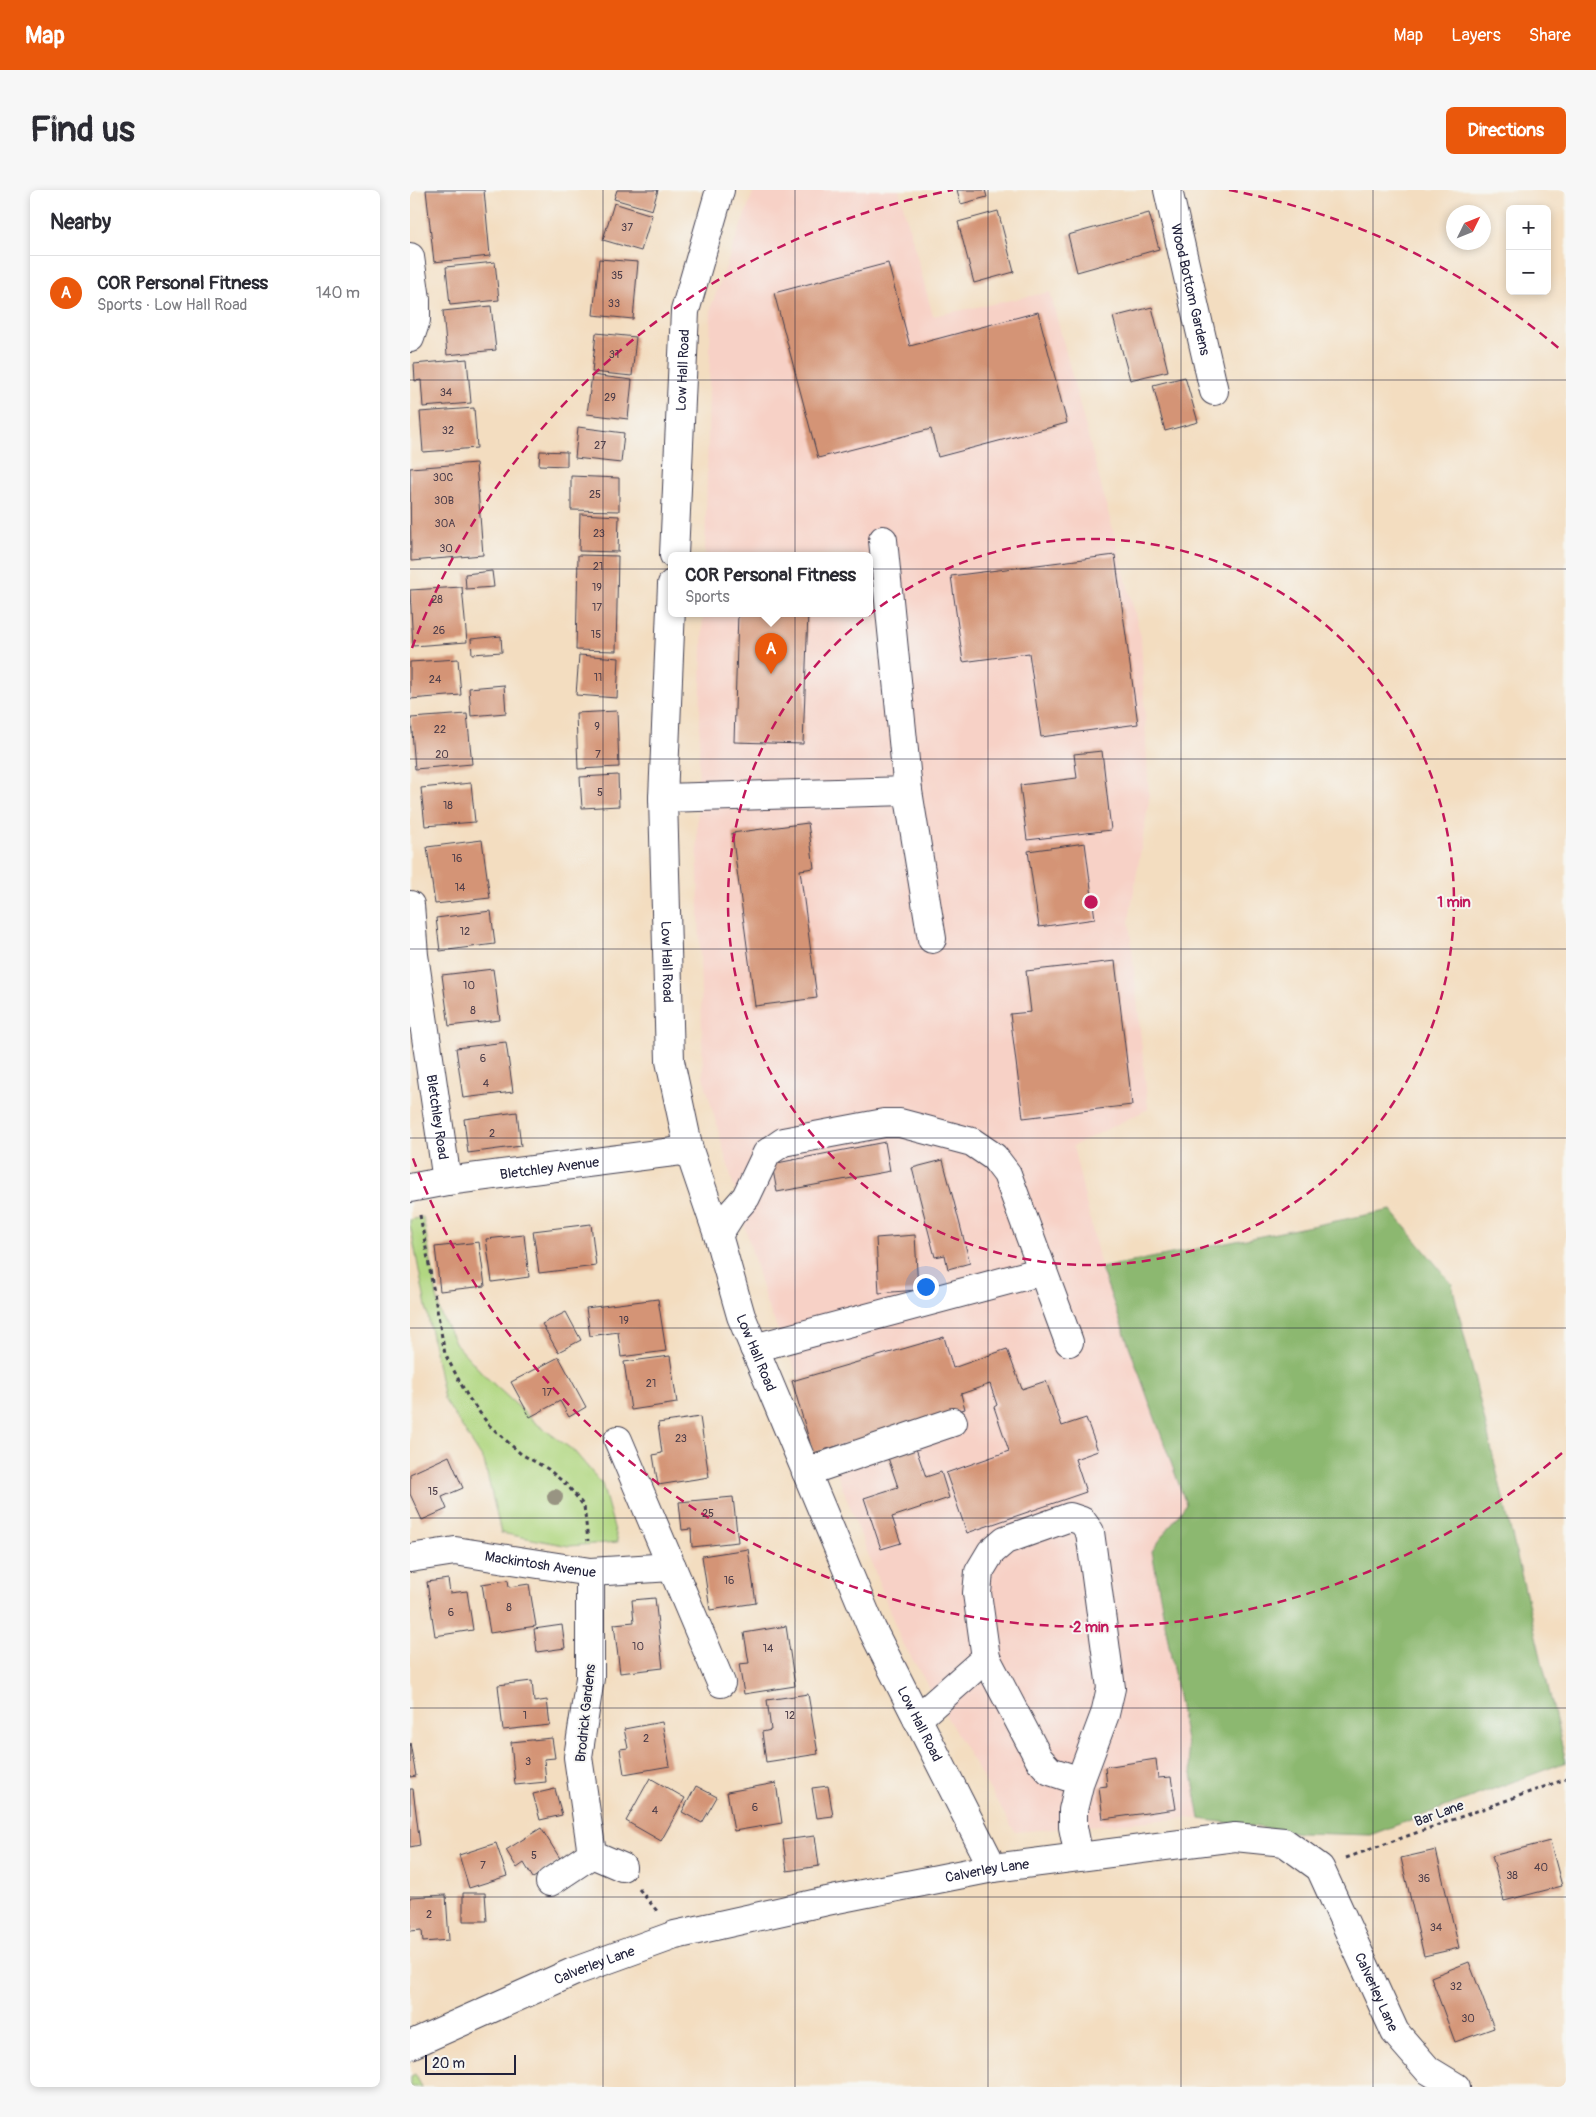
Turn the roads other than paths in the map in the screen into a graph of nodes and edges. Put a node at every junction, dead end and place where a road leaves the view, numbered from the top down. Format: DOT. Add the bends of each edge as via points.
graph roads {
  1 [pos="720,190"];
  2 [pos="1168,190"];
  3 [pos="410,257"];
  4 [pos="410,338"];
  5 [pos="1214,391"];
  6 [pos="883,540"];
  7 [pos="674,552"];
  8 [pos="671,617"];
  9 [pos="908,791"];
  10 [pos="663,798"];
  11 [pos="410,905"];
  12 [pos="932,939"];
  13 [pos="412,955"];
  14 [pos="689,1150"];
  15 [pos="448,1181"];
  16 [pos="412,1187"];
  17 [pos="718,1235"];
  18 [pos="1043,1271"];
  19 [pos="1069,1342"];
  20 [pos="754,1348"];
  21 [pos="953,1422"];
  22 [pos="618,1440"];
  23 [pos="806,1472"];
  24 [pos="410,1558"];
  25 [pos="672,1567"];
  26 [pos="590,1572"];
  27 [pos="986,1658"];
  28 [pos="721,1683"];
  29 [pos="917,1719"];
  30 [pos="1080,1781"];
  31 [pos="592,1854"];
  32 [pos="1079,1857"];
  33 [pos="622,1867"];
  34 [pos="993,1868"];
  35 [pos="550,1882"];
  36 [pos="410,2045"];
  37 [pos="1456,2087"];
  1 -- 7 [label="street, Low Hall Road" via="684,311"];
  2 -- 5 [label="street, Wood Bottom Gardens"];
  3 -- 4 [label="street" via="416,320"];
  6 -- 9 [label="street"];
  8 -- 10 [label="street, Low Hall Road"];
  9 -- 10 [label="street"];
  9 -- 12 [label="street"];
  10 -- 14 [label="street, Low Hall Road" via="670,1061"];
  11 -- 13 [label="street, Bletchley Road"];
  13 -- 15 [label="street, Bletchley Road"];
  14 -- 15 [label="street, Bletchley Avenue"];
  14 -- 17 [label="street, Low Hall Road"];
  15 -- 16 [label="street, Bletchley Avenue"];
  17 -- 18 [label="street" via="746,1198 768,1153 783,1142 884,1123 900,1123 972,1142 994,1157 1007,1174"];
  17 -- 20 [label="street, Low Hall Road" via="740,1316"];
  18 -- 19 [label="street"];
  18 -- 20 [label="street"];
  20 -- 23 [label="street, Low Hall Road"];
  21 -- 23 [label="street"];
  22 -- 25 [label="street"];
  23 -- 29 [label="street, Low Hall Road" via="872,1629"];
  24 -- 26 [label="street, Mackintosh Avenue" via="456,1551"];
  25 -- 26 [label="street, Mackintosh Avenue"];
  25 -- 28 [label="street"];
  26 -- 31 [label="street, Brodrick Gardens" via="590,1678 578,1757"];
  27 -- 29 [label="street"];
  27 -- 30 [label="street" via="1039,1759 1050,1772"];
  27 -- 30 [label="street" via="977,1593 979,1572 991,1552 1005,1540 1070,1517 1082,1521 1090,1532 1111,1688 1105,1714"];
  29 -- 34 [label="street, Low Hall Road"];
  30 -- 32 [label="street" via="1073,1810"];
  31 -- 33 [label="street"];
  31 -- 35 [label="street"];
  32 -- 34 [label="street, Calverley Lane"];
  32 -- 37 [label="street, Calverley Lane" via="1234,1837 1284,1842 1320,1868 1395,2032 1428,2070"];
  34 -- 36 [label="street, Calverley Lane" via="676,1935 574,1972"];
}
